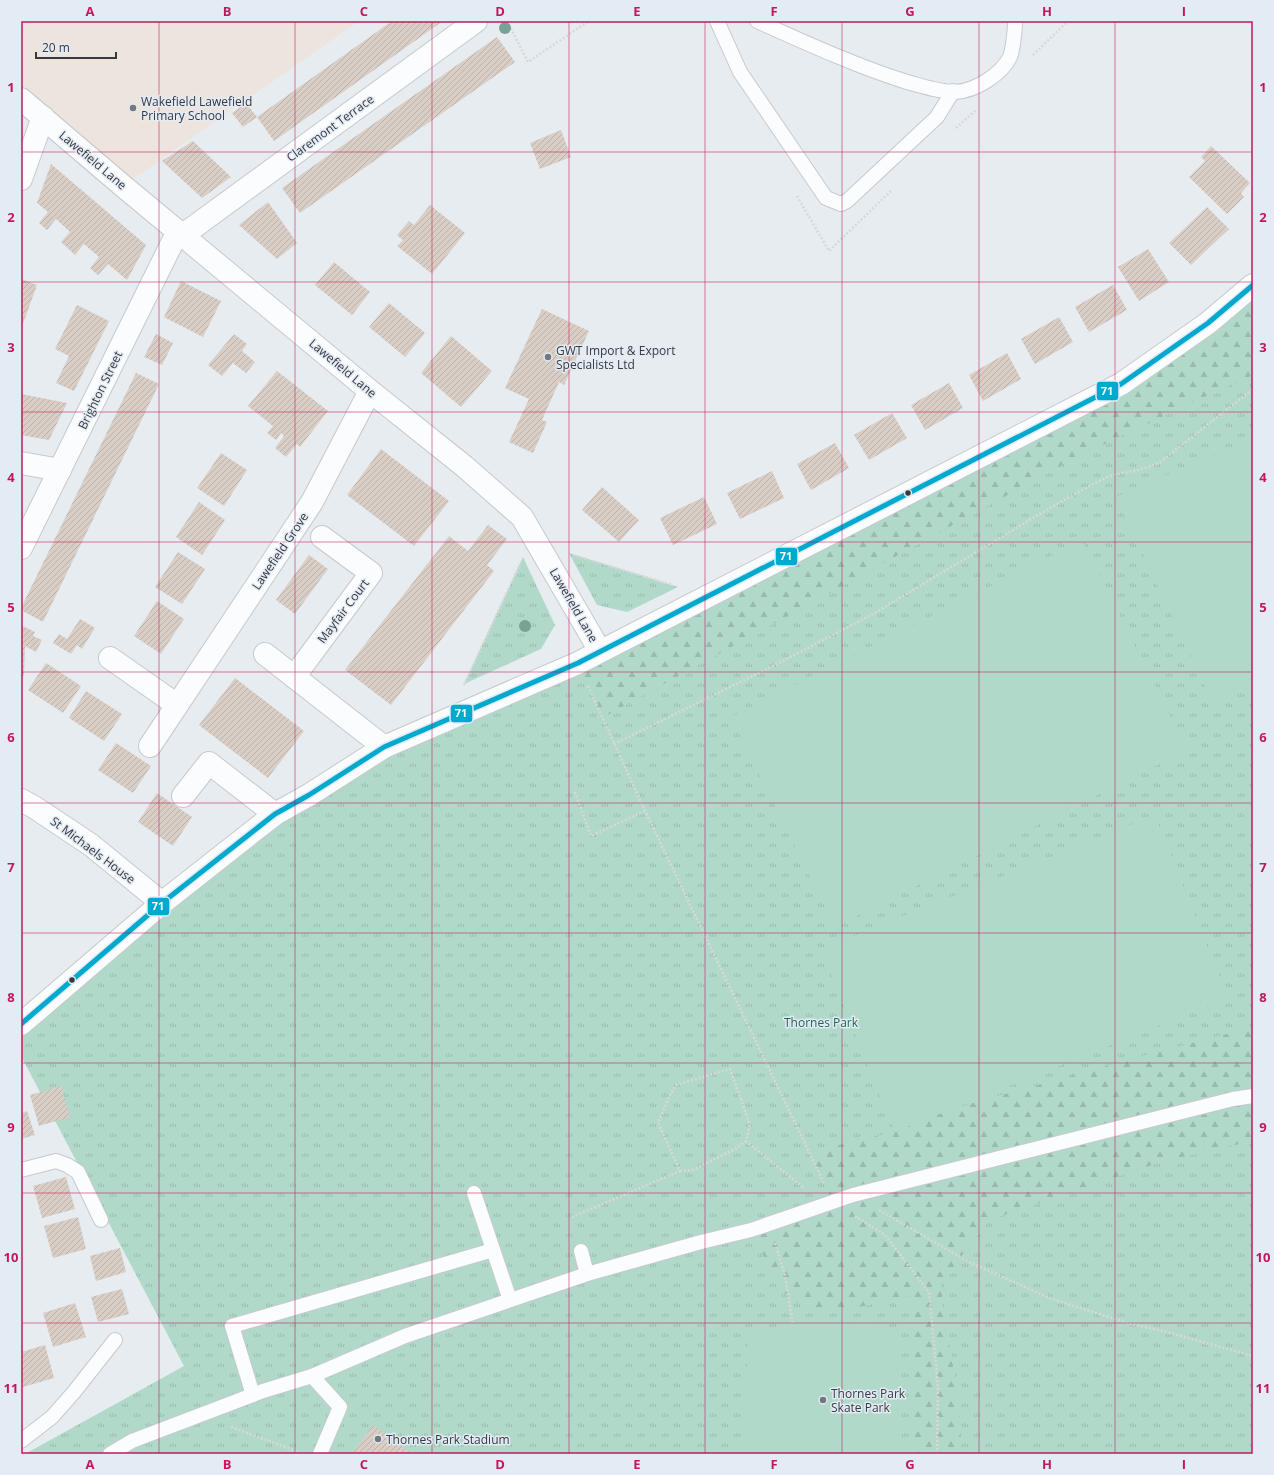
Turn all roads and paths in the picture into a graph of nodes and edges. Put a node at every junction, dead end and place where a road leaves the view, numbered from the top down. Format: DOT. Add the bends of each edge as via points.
graph roads {
  1 [pos="476,21"];
  2 [pos="506,21"];
  3 [pos="589,21"];
  4 [pos="717,21"];
  5 [pos="757,21"];
  6 [pos="1016,21"];
  7 [pos="1068,21"];
  8 [pos="1028,59"];
  9 [pos="953,91"];
  10 [pos="21,99"];
  11 [pos="977,109"];
  12 [pos="43,117"];
  13 [pos="954,130"];
  14 [pos="21,179"];
  15 [pos="897,185"];
  16 [pos="794,191"];
  17 [pos="181,233"];
  18 [pos="1253,285"];
  19 [pos="1253,389"];
  20 [pos="370,390"];
  21 [pos="21,463"];
  22 [pos="60,470"];
  23 [pos="322,537"];
  24 [pos="536,540"];
  25 [pos="21,548"];
  26 [pos="709,596"];
  27 [pos="600,651"];
  28 [pos="265,654"];
  29 [pos="110,658"];
  30 [pos="578,663"];
  31 [pos="294,677"];
  32 [pos="177,705"];
  33 [pos="448,720"];
  34 [pos="614,744"];
  35 [pos="150,746"];
  36 [pos="384,747"];
  37 [pos="575,792"];
  38 [pos="183,796"];
  39 [pos="21,800"];
  40 [pos="645,811"];
  41 [pos="275,814"];
  42 [pos="162,903"];
  43 [pos="21,1024"];
  44 [pos="1253,1096"];
  45 [pos="746,1141"];
  46 [pos="21,1170"];
  47 [pos="680,1171"];
  48 [pos="474,1193"];
  49 [pos="853,1195"];
  50 [pos="828,1203"];
  51 [pos="572,1217"];
  52 [pos="101,1220"];
  53 [pos="769,1224"];
  54 [pos="493,1250"];
  55 [pos="581,1250"];
  56 [pos="587,1274"];
  57 [pos="510,1300"];
  58 [pos="793,1325"];
  59 [pos="115,1340"];
  60 [pos="1253,1356"];
  61 [pos="312,1376"];
  62 [pos="252,1395"];
  63 [pos="200,1415"];
  64 [pos="21,1441"];
  65 [pos="110,1454"];
  66 [pos="305,1454"];
  67 [pos="320,1454"];
  68 [pos="937,1454"];
  1 -- 17 [label="street, Claremont Terrace"];
  2 -- 3 [label="path" via="528,62"];
  4 -- 9 [label="lane" via="740,72 826,198 834,202 841,204 853,196 937,117"];
  5 -- 9 [label="lane" via="895,78 928,88"];
  6 -- 9 [label="lane" via="1010,56 999,72 979,85"];
  7 -- 8 [label="path"];
  10 -- 12 [label="street, Lawefield Lane"];
  11 -- 13 [label="path"];
  12 -- 14 [label="street"];
  12 -- 17 [label="street, Lawefield Lane"];
  15 -- 16 [label="path" via="829,251"];
  17 -- 20 [label="street, Lawefield Lane"];
  17 -- 22 [label="street, Brighton Street"];
  18 -- 26 [label="street, Lawefield Lane" via="1208,323 1121,384"];
  19 -- 34 [label="path" via="1159,463 1112,475 1091,485 873,614"];
  20 -- 24 [label="street, Lawefield Lane" via="522,517"];
  20 -- 32 [label="street, Lawefield Grove" via="312,502"];
  21 -- 22 [label="street"];
  22 -- 25 [label="street, Brighton Street"];
  23 -- 31 [label="street, Mayfair Court" via="371,573"];
  24 -- 26 [label="path"];
  24 -- 27 [label="street, Lawefield Lane"];
  24 -- 33 [label="path"];
  26 -- 27 [label="street, Lawefield Lane"];
  27 -- 30 [label="street"];
  28 -- 31 [label="street"];
  29 -- 32 [label="street"];
  30 -- 33 [label="street"];
  30 -- 34 [label="path"];
  31 -- 36 [label="street"];
  32 -- 35 [label="street, Lawefield Grove"];
  33 -- 36 [label="street"];
  34 -- 40 [label="path"];
  36 -- 41 [label="street"];
  37 -- 40 [label="path" via="591,836"];
  38 -- 41 [label="street" via="209,763"];
  39 -- 42 [label="street, St Michaels House" via="91,845"];
  40 -- 50 [label="path"];
  41 -- 42 [label="street"];
  42 -- 43 [label="street"];
  44 -- 49 [label="lane"];
  45 -- 47 [label="path" via="693,1170"];
  45 -- 47 [label="path" via="750,1125 730,1069 676,1085 658,1122"];
  45 -- 50 [label="path"];
  46 -- 52 [label="lane" via="56,1161 68,1165 78,1172"];
  47 -- 51 [label="path"];
  48 -- 54 [label="lane"];
  49 -- 50 [label="lane"];
  49 -- 60 [label="path" via="970,1262 1052,1299 1131,1324"];
  50 -- 53 [label="lane"];
  50 -- 68 [label="path" via="885,1235 930,1292 938,1387"];
  53 -- 56 [label="lane"];
  53 -- 58 [label="path" via="785,1275"];
  54 -- 57 [label="lane"];
  54 -- 62 [label="lane" via="232,1326"];
  55 -- 56 [label="lane"];
  56 -- 57 [label="lane"];
  57 -- 61 [label="lane" via="405,1336"];
  59 -- 64 [label="lane" via="52,1417"];
  61 -- 62 [label="lane"];
  61 -- 67 [label="lane" via="340,1407"];
  62 -- 63 [label="lane"];
  63 -- 65 [label="lane" via="132,1441"];
  63 -- 66 [label="path"];
}
